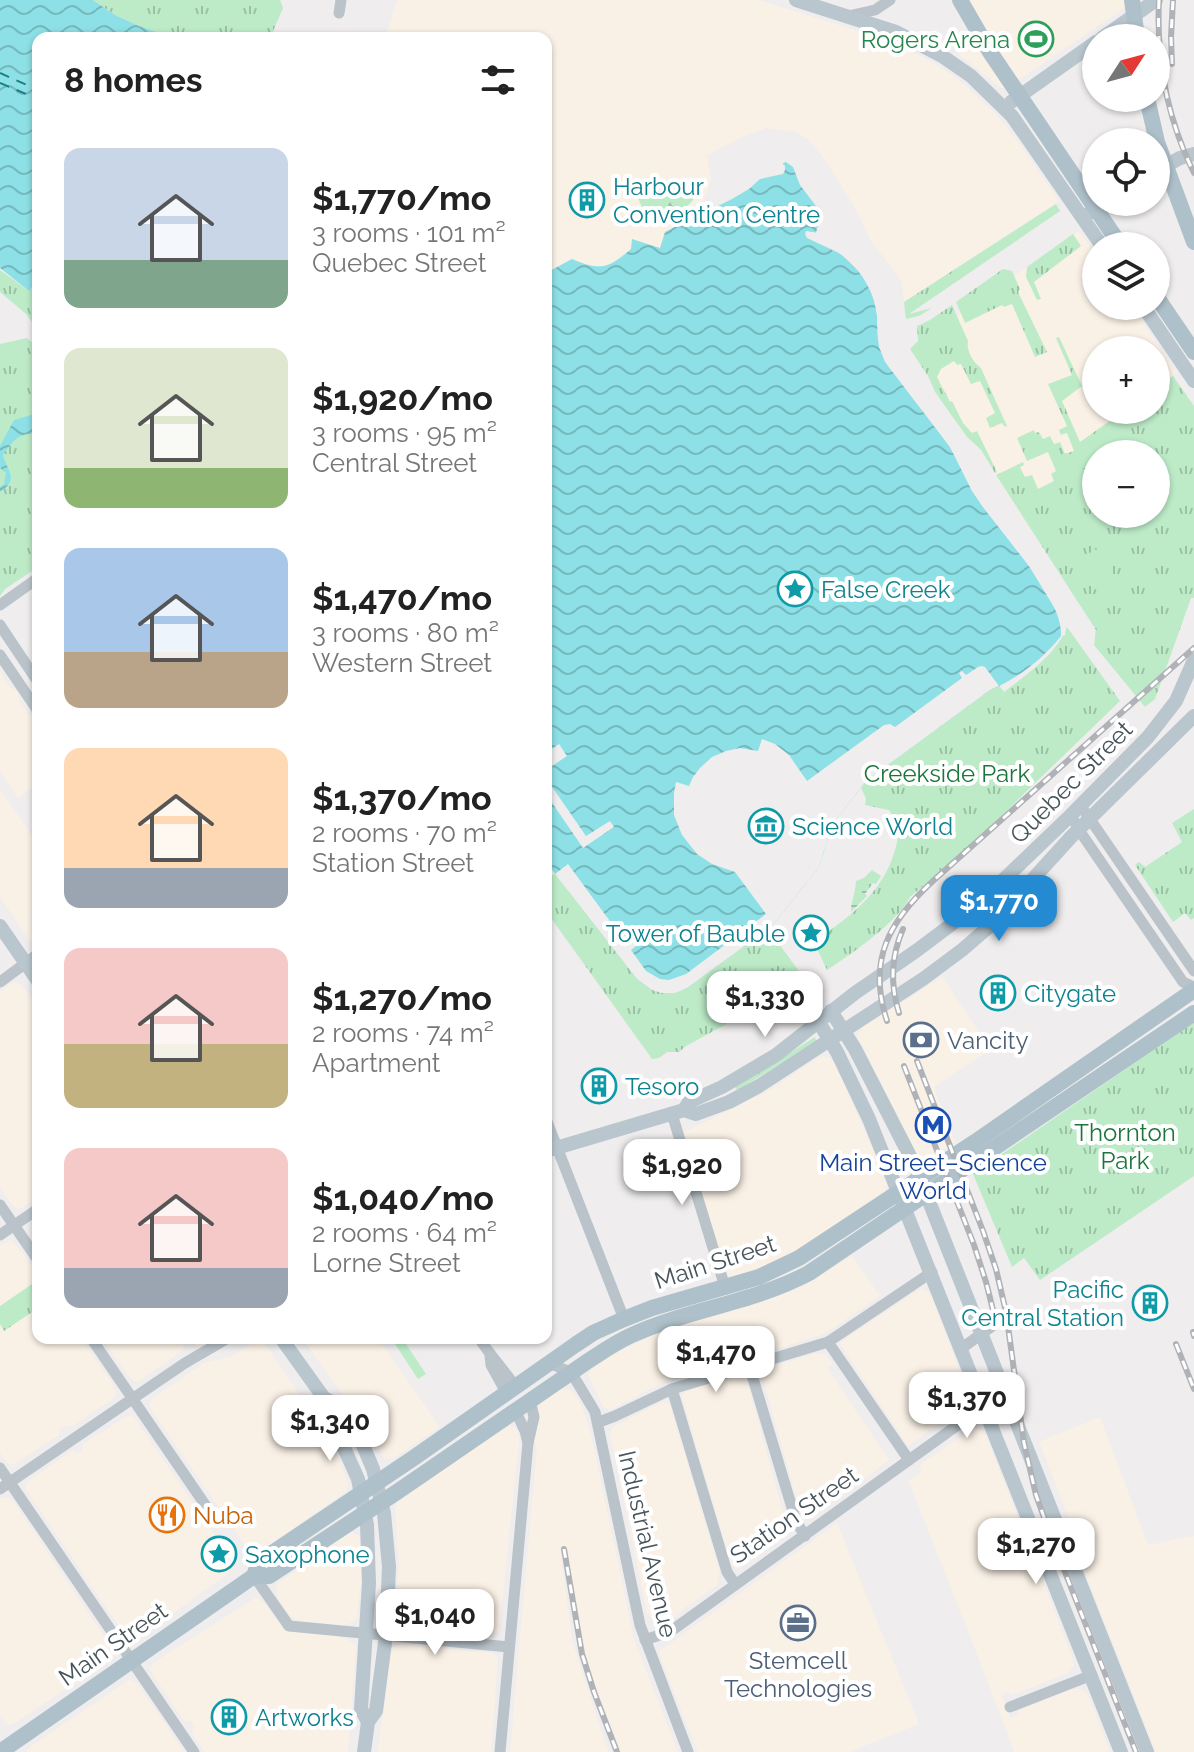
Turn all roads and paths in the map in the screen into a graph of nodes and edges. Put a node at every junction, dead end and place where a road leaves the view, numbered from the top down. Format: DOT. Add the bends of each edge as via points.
graph roads {
  1 [pos="341,0"];
  2 [pos="796,0"];
  3 [pos="890,0"];
  4 [pos="960,0"];
  5 [pos="1132,0"];
  6 [pos="1156,0"];
  7 [pos="339,13"];
  8 [pos="843,17"];
  9 [pos="1122,24"];
  10 [pos="1135,24"];
  11 [pos="1082,52"];
  12 [pos="1004,107"];
  13 [pos="1150,112"];
  14 [pos="1194,154"];
  15 [pos="1170,163"];
  16 [pos="1086,216"];
  17 [pos="1083,218"];
  18 [pos="1092,232"];
  19 [pos="1112,232"];
  20 [pos="1194,242"];
  21 [pos="1170,317"];
  22 [pos="1153,320"];
  23 [pos="1194,352"];
  24 [pos="1194,381"];
  25 [pos="32,582"];
  26 [pos="0,605"];
  27 [pos="0,625"];
  28 [pos="0,655"];
  29 [pos="1194,660"];
  30 [pos="32,673"];
  31 [pos="32,702"];
  32 [pos="1194,716"];
  33 [pos="1076,810"];
  34 [pos="1090,819"];
  35 [pos="1079,830"];
  36 [pos="0,926"];
  37 [pos="32,959"];
  38 [pos="1194,971"];
  39 [pos="0,982"];
  40 [pos="1194,989"];
  41 [pos="831,1011"];
  42 [pos="1194,1013"];
  43 [pos="818,1021"];
  44 [pos="844,1031"];
  45 [pos="830,1040"];
  46 [pos="678,1112"];
  47 [pos="552,1150"];
  48 [pos="920,1178"];
  49 [pos="898,1192"];
  50 [pos="926,1195"];
  51 [pos="0,1205"];
  52 [pos="905,1209"];
  53 [pos="32,1213"];
  54 [pos="14,1225"];
  55 [pos="0,1235"];
  56 [pos="32,1251"];
  57 [pos="932,1272"];
  58 [pos="725,1287"];
  59 [pos="624,1319"];
  60 [pos="995,1324"];
  61 [pos="981,1334"];
  62 [pos="828,1342"];
  63 [pos="95,1344"];
  64 [pos="218,1344"];
  65 [pos="285,1344"];
  66 [pos="483,1344"];
  67 [pos="962,1348"];
  68 [pos="548,1363"];
  69 [pos="749,1365"];
  70 [pos="571,1372"];
  71 [pos="511,1389"];
  72 [pos="672,1389"];
  73 [pos="1005,1391"];
  74 [pos="132,1398"];
  75 [pos="324,1398"];
  76 [pos="530,1400"];
  77 [pos="984,1406"];
  78 [pos="515,1410"];
  79 [pos="599,1422"];
  80 [pos="528,1443"];
  81 [pos="909,1460"];
  82 [pos="0,1468"];
  83 [pos="377,1482"];
  84 [pos="5,1485"];
  85 [pos="361,1492"];
  86 [pos="381,1502"];
  87 [pos="206,1506"];
  88 [pos="364,1513"];
  89 [pos="805,1536"];
  90 [pos="254,1576"];
  91 [pos="735,1584"];
  92 [pos="365,1633"];
  93 [pos="386,1635"];
  94 [pos="645,1640"];
  95 [pos="509,1647"];
  96 [pos="132,1661"];
  97 [pos="1092,1675"];
  98 [pos="1010,1707"];
  99 [pos="368,1722"];
  100 [pos="5,1746"];
  101 [pos="194,1752"];
  102 [pos="364,1752"];
  103 [pos="500,1752"];
  104 [pos="688,1752"];
  105 [pos="1121,1752"];
  106 [pos="1147,1752"];
  1 -- 7 [label="street"];
  2 -- 8 [label="main road"];
  3 -- 8 [label="street" via="875,10"];
  4 -- 19 [label="main road, bridge"];
  5 -- 10 [label="main road, bridge"];
  6 -- 9 [label="main road"];
  8 -- 12 [label="main road" via="916,41 971,76"];
  11 -- 12 [label="main road"];
  12 -- 17 [label="main road"];
  13 -- 20 [label="main road, bridge"];
  14 -- 15 [label="main road"];
  16 -- 17 [label="main road"];
  17 -- 18 [label="main road"];
  21 -- 23 [label="main road"];
  22 -- 24 [label="main road"];
  25 -- 26 [label="street"];
  27 -- 30 [label="street"];
  28 -- 31 [label="street"];
  29 -- 33 [label="main road, Quebec Street" via="1163,719"];
  32 -- 34 [label="main road, Quebec Street"];
  33 -- 34 [label="street"];
  33 -- 35 [label="street"];
  33 -- 41 [label="main road, Quebec Street" via="976,906"];
  34 -- 35 [label="main road, Quebec Street"];
  34 -- 38 [label="street"];
  35 -- 40 [label="street" via="1183,982"];
  35 -- 44 [label="main road, Quebec Street" via="962,950"];
  36 -- 37 [label="main road"];
  37 -- 39 [label="street"];
  40 -- 48 [label="main road, Main Street"];
  41 -- 43 [label="main road, Quebec Street"];
  41 -- 44 [label="main road"];
  42 -- 50 [label="main road, Main Street"];
  43 -- 45 [label="main road"];
  43 -- 46 [label="main road, Quebec Street" via="757,1068"];
  44 -- 45 [label="main road, Quebec Street"];
  44 -- 48 [label="main road"];
  45 -- 46 [label="main road, Quebec Street" via="737,1098 696,1114"];
  45 -- 49 [label="main road"];
  46 -- 47 [label="main road, Quebec Street"];
  46 -- 58 [label="street"];
  47 -- 59 [label="street"];
  48 -- 49 [label="main road, Main Street"];
  48 -- 50 [label="main road"];
  49 -- 52 [label="main road"];
  49 -- 58 [label="main road, Main Street" via="787,1265"];
  50 -- 52 [label="main road, Main Street"];
  50 -- 61 [label="main road"];
  51 -- 54 [label="street"];
  52 -- 57 [label="main road"];
  52 -- 70 [label="main road, Main Street" via="792,1282 632,1335"];
  53 -- 54 [label="street"];
  54 -- 55 [label="street"];
  54 -- 56 [label="street"];
  57 -- 62 [label="street"];
  57 -- 67 [label="main road"];
  58 -- 59 [label="main road, Main Street"];
  59 -- 68 [label="main road, Main Street"];
  60 -- 61 [label="street"];
  61 -- 67 [label="street"];
  61 -- 73 [label="main road"];
  62 -- 69 [label="street"];
  62 -- 81 [label="street"];
  63 -- 74 [label="street"];
  64 -- 74 [label="street"];
  65 -- 75 [label="main road"];
  66 -- 71 [label="street"];
  67 -- 77 [label="main road"];
  68 -- 70 [label="street"];
  68 -- 71 [label="main road, Main Street"];
  69 -- 72 [label="street"];
  69 -- 89 [label="street"];
  70 -- 76 [label="main road, Main Street"];
  70 -- 79 [label="street, Industrial Avenue"];
  71 -- 83 [label="main road, Main Street"];
  72 -- 79 [label="street"];
  72 -- 91 [label="street"];
  73 -- 77 [label="street, Station Street"];
  73 -- 106 [label="main road"];
  74 -- 84 [label="street"];
  74 -- 87 [label="street"];
  75 -- 83 [label="main road" via="341,1407"];
  75 -- 85 [label="main road" via="326,1417"];
  76 -- 78 [label="main road, Main Street"];
  76 -- 80 [label="street" via="534,1417"];
  77 -- 81 [label="street, Station Street"];
  77 -- 97 [label="main road"];
  78 -- 80 [label="street"];
  78 -- 86 [label="main road, Main Street"];
  79 -- 94 [label="street, Industrial Avenue"];
  80 -- 95 [label="street"];
  81 -- 89 [label="street, Station Street"];
  82 -- 84 [label="street"];
  83 -- 85 [label="main road, Main Street"];
  83 -- 86 [label="main road"];
  84 -- 96 [label="street"];
  85 -- 88 [label="main road"];
  85 -- 90 [label="main road, Main Street" via="259,1562"];
  86 -- 88 [label="main road, Main Street"];
  86 -- 93 [label="main road" via="389,1551"];
  88 -- 90 [label="main road, Main Street" via="269,1576"];
  88 -- 92 [label="main road" via="369,1557"];
  89 -- 91 [label="street, Station Street"];
  90 -- 92 [label="street" via="289,1626"];
  90 -- 96 [label="main road, Main Street"];
  91 -- 94 [label="street, Station Street" via="671,1631"];
  92 -- 93 [label="street"];
  92 -- 99 [label="main road" via="361,1709"];
  93 -- 95 [label="street"];
  93 -- 99 [label="main road" via="376,1711"];
  94 -- 104 [label="street, Industrial Avenue"];
  95 -- 103 [label="street"];
  96 -- 100 [label="main road, Main Street"];
  96 -- 101 [label="street"];
  97 -- 98 [label="street"];
  97 -- 105 [label="main road"];
  99 -- 102 [label="main road"];
}
